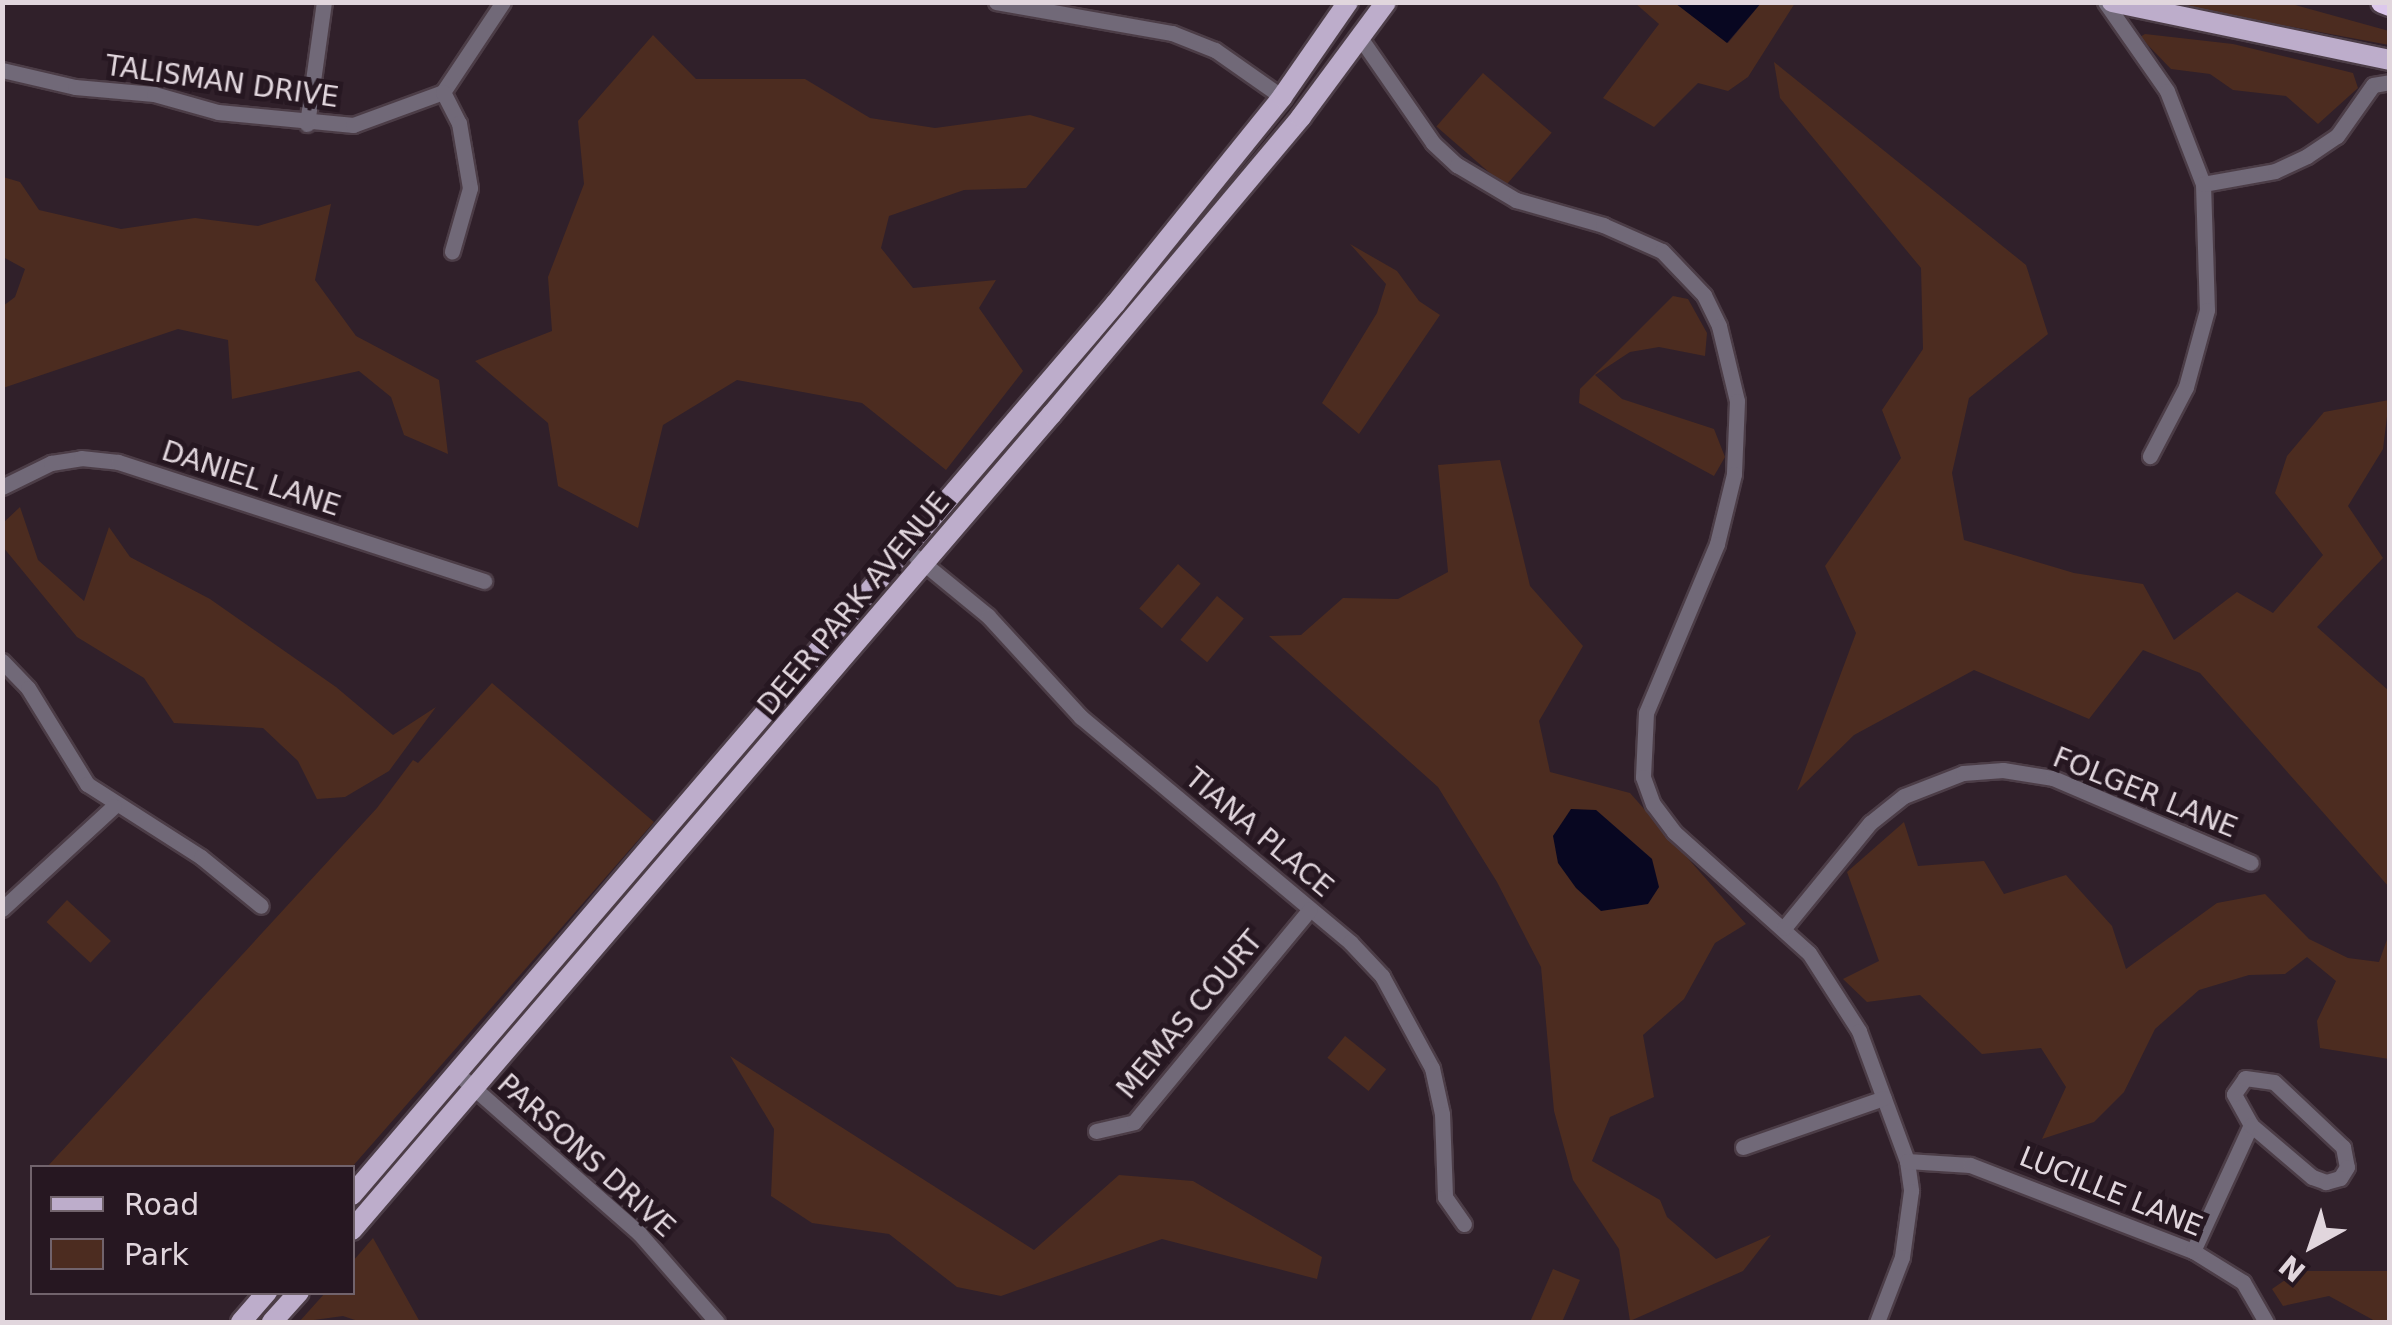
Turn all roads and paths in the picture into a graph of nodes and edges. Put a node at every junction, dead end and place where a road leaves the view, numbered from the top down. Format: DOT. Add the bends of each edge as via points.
graph roads {
  1 [pos="324,2"];
  2 [pos="503,2"];
  3 [pos="996,2"];
  4 [pos="1348,2"];
  5 [pos="1386,2"];
  6 [pos="2108,2"];
  7 [pos="1361,39"];
  8 [pos="2,70"];
  9 [pos="2388,74"];
  10 [pos="443,92"];
  11 [pos="1282,96"];
  12 [pos="307,124"];
  13 [pos="2203,184"];
  14 [pos="452,251"];
  15 [pos="2150,456"];
  16 [pos="2,488"];
  17 [pos="915,556"];
  18 [pos="484,582"];
  19 [pos="2,662"];
  20 [pos="114,806"];
  21 [pos="2250,863"];
  22 [pos="261,906"];
  23 [pos="1310,909"];
  24 [pos="2,910"];
  25 [pos="1784,928"];
  26 [pos="465,1081"];
  27 [pos="1884,1098"];
  28 [pos="2251,1125"];
  29 [pos="1096,1131"];
  30 [pos="1743,1148"];
  31 [pos="1907,1161"];
  32 [pos="355,1192"];
  33 [pos="1464,1224"];
  34 [pos="355,1226"];
  35 [pos="2192,1251"];
  36 [pos="264,1295"];
  37 [pos="296,1295"];
  38 [pos="241,1322"];
  39 [pos="272,1322"];
  40 [pos="717,1322"];
  41 [pos="1877,1322"];
  42 [pos="2266,1322"];
  1 -- 12 [label="street"];
  2 -- 10 [label="street"];
  3 -- 11 [label="street" via="1172,34 1214,50"];
  4 -- 11 [label="main road, DEER PARK AVENUE"];
  5 -- 7 [label="main road, DEER PARK AVENUE"];
  6 -- 9 [label="main road"];
  6 -- 13 [label="street" via="2166,90"];
  7 -- 17 [label="main road, DEER PARK AVENUE"];
  7 -- 25 [label="street" via="1433,143 1457,165 1516,200 1603,225 1662,252 1704,295 1719,326 1737,401 1734,474 1717,544 1646,714 1643,777 1652,804 1674,832"];
  8 -- 12 [label="street, TALISMAN DRIVE"];
  9 -- 13 [label="street" via="2337,136 2308,156 2275,171"];
  10 -- 12 [label="street, TALISMAN DRIVE" via="386,118"];
  10 -- 14 [label="street" via="460,123 470,188"];
  11 -- 17 [label="main road, DEER PARK AVENUE"];
  13 -- 15 [label="street" via="2207,310 2186,387"];
  16 -- 18 [label="street, DANIEL LANE" via="50,463 118,462"];
  17 -- 23 [label="street, TIANA PLACE" via="988,616 1081,717"];
  17 -- 26 [label="main road, DEER PARK AVENUE"];
  19 -- 20 [label="street" via="28,688 68,761"];
  20 -- 22 [label="street" via="201,856"];
  20 -- 24 [label="street"];
  21 -- 25 [label="street, FOLGER LANE" via="2053,778 2003,770 1963,773 1904,796 1870,823"];
  23 -- 29 [label="street, MEMAS COURT" via="1134,1122"];
  23 -- 33 [label="street, TIANA PLACE" via="1382,976 1416,1031 1442,1114 1445,1197"];
  25 -- 27 [label="street" via="1834,986"];
  26 -- 32 [label="main road, DEER PARK AVENUE"];
  26 -- 34 [label="main road, DEER PARK AVENUE"];
  26 -- 40 [label="street, PARSONS DRIVE" via="640,1233"];
  27 -- 30 [label="street"];
  27 -- 31 [label="street"];
  28 -- 28 [label="street" via="2234,1094 2245,1078 2260,1075 2343,1147 2347,1167 2326,1182 2312,1176"];
  28 -- 35 [label="street"];
  31 -- 35 [label="street, LUCILLE LANE" via="1970,1165"];
  31 -- 41 [label="street" via="1910,1219"];
  35 -- 42 [label="street, LUCILLE LANE" via="2243,1282"];
  36 -- 38 [label="main road"];
  37 -- 39 [label="main road"];
}
